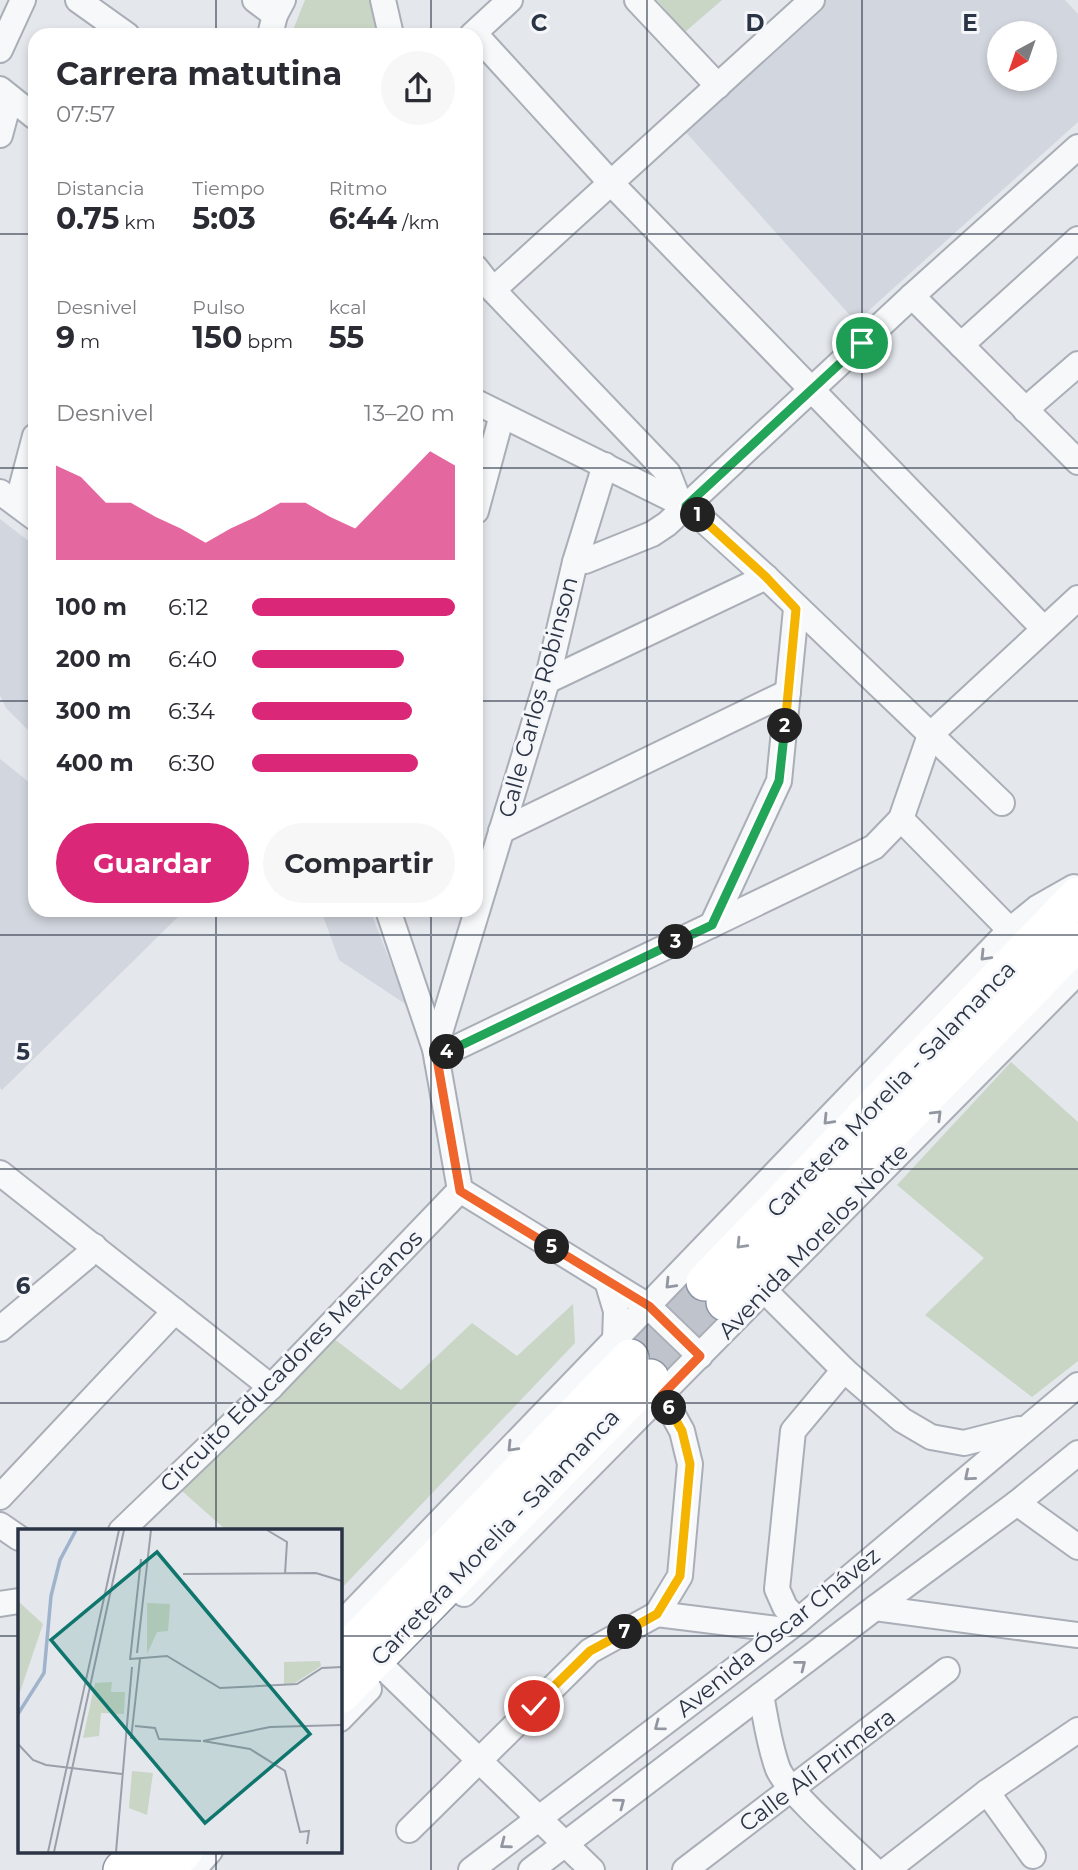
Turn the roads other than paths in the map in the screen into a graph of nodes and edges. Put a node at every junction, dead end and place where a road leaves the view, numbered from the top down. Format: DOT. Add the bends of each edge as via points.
graph roads {
  1 [pos="23,0"];
  2 [pos="78,0"];
  3 [pos="255,0"];
  4 [pos="383,0"];
  5 [pos="510,0"];
  6 [pos="637,0"];
  7 [pos="812,0"];
  8 [pos="276,17"];
  9 [pos="117,28"];
  10 [pos="389,28"];
  11 [pos="481,28"];
  12 [pos="483,45"];
  13 [pos="0,50"];
  14 [pos="718,86"];
  15 [pos="5,93"];
  16 [pos="28,111"];
  17 [pos="0,135"];
  18 [pos="1078,147"];
  19 [pos="611,183"];
  20 [pos="1078,239"];
  21 [pos="483,277"];
  22 [pos="493,290"];
  23 [pos="912,296"];
  24 [pos="961,345"];
  25 [pos="1078,363"];
  26 [pos="812,390"];
  27 [pos="483,406"];
  28 [pos="1025,410"];
  29 [pos="502,415"];
  30 [pos="1077,459"];
  31 [pos="28,462"];
  32 [pos="605,465"];
  33 [pos="483,485"];
  34 [pos="683,503"];
  35 [pos="17,504"];
  36 [pos="575,562"];
  37 [pos="766,577"];
  38 [pos="1078,598"];
  39 [pos="796,609"];
  40 [pos="1044,629"];
  41 [pos="547,681"];
  42 [pos="788,692"];
  43 [pos="930,734"];
  44 [pos="1002,803"];
  45 [pos="901,819"];
  46 [pos="501,831"];
  47 [pos="1078,885"];
  48 [pos="483,893"];
  49 [pos="1078,896"];
  50 [pos="390,917"];
  51 [pos="476,917"];
  52 [pos="712,925"];
  53 [pos="1010,930"];
  54 [pos="1078,941"];
  55 [pos="1078,972"];
  56 [pos="436,1054"];
  57 [pos="2,1178"];
  58 [pos="460,1191"];
  59 [pos="94,1246"];
  60 [pos="607,1281"];
  61 [pos="764,1290"];
  62 [pos="649,1306"];
  63 [pos="175,1311"];
  64 [pos="0,1329"];
  65 [pos="700,1356"];
  66 [pos="639,1368"];
  67 [pos="844,1370"];
  68 [pos="1078,1385"];
  69 [pos="271,1387"];
  70 [pos="1027,1427"];
  71 [pos="1078,1453"];
  72 [pos="0,1497"];
  73 [pos="1017,1503"];
  74 [pos="0,1525"];
  75 [pos="123,1529"];
  76 [pos="18,1537"];
  77 [pos="1078,1547"];
  78 [pos="18,1601"];
  79 [pos="0,1604"];
  80 [pos="875,1608"];
  81 [pos="657,1614"];
  82 [pos="341,1624"];
  83 [pos="792,1626"];
  84 [pos="1078,1635"];
  85 [pos="341,1657"];
  86 [pos="947,1670"];
  87 [pos="387,1671"];
  88 [pos="341,1694"];
  89 [pos="761,1695"];
  90 [pos="341,1717"];
  91 [pos="1078,1730"];
  92 [pos="479,1761"];
  93 [pos="792,1789"];
  94 [pos="987,1792"];
  95 [pos="538,1818"];
  96 [pos="409,1830"];
  97 [pos="565,1844"];
  98 [pos="127,1853"];
  99 [pos="140,1853"];
  100 [pos="182,1853"];
  101 [pos="208,1853"];
  102 [pos="1034,1856"];
  103 [pos="899,1867"];
  104 [pos="121,1870"];
  105 [pos="165,1870"];
  106 [pos="193,1870"];
  107 [pos="471,1870"];
  108 [pos="531,1870"];
  109 [pos="592,1870"];
  110 [pos="685,1870"];
  111 [pos="874,1870"];
  1 -- 13 [label="street"];
  2 -- 9 [label="street"];
  3 -- 8 [label="street"];
  4 -- 10 [label="street"];
  5 -- 11 [label="street"];
  6 -- 14 [label="street"];
  7 -- 14 [label="street"];
  12 -- 19 [label="street"];
  14 -- 19 [label="street"];
  15 -- 16 [label="street"];
  15 -- 17 [label="street"];
  18 -- 23 [label="street"];
  19 -- 22 [label="street"];
  19 -- 26 [label="street"];
  20 -- 24 [label="street"];
  21 -- 22 [label="street"];
  22 -- 34 [label="street" via="668,472"];
  23 -- 24 [label="street"];
  23 -- 26 [label="street"];
  24 -- 28 [label="street"];
  25 -- 28 [label="street"];
  26 -- 34 [label="street"];
  26 -- 40 [label="street"];
  27 -- 29 [label="street"];
  28 -- 30 [label="street"];
  29 -- 32 [label="street"];
  29 -- 33 [label="street"];
  31 -- 35 [label="street"];
  32 -- 34 [label="street"];
  32 -- 36 [label="street, Calle Carlos Robinson"];
  34 -- 36 [label="street" via="667,524 652,534"];
  34 -- 37 [label="street"];
  36 -- 41 [label="street, Calle Carlos Robinson"];
  37 -- 39 [label="street"];
  37 -- 41 [label="street"];
  38 -- 40 [label="street"];
  39 -- 42 [label="street"];
  39 -- 43 [label="street"];
  40 -- 43 [label="street"];
  41 -- 46 [label="street, Calle Carlos Robinson"];
  42 -- 46 [label="street"];
  42 -- 52 [label="street" via="779,781"];
  43 -- 44 [label="street"];
  43 -- 45 [label="street"];
  45 -- 52 [label="street" via="874,847"];
  45 -- 53 [label="street"];
  46 -- 48 [label="street, Calle Carlos Robinson"];
  47 -- 53 [label="street, Avenida Morelos Norte"];
  49 -- 54 [label="highway, Carretera Morelia - Salamanca, one-way" via="715,1292"];
  50 -- 56 [label="street"];
  51 -- 56 [label="street, Calle Carlos Robinson"];
  52 -- 56 [label="street"];
  53 -- 62 [label="street, Avenida Morelos Norte, one-way"];
  61 -- 55 [label="street, Avenida Morelos Norte, one-way"];
  56 -- 58 [label="street"];
  57 -- 59 [label="street"];
  58 -- 60 [label="street"];
  58 -- 69 [label="street, Circuito Educadores Mexicanos"];
  59 -- 63 [label="street"];
  59 -- 64 [label="street"];
  60 -- 62 [label="street"];
  60 -- 66 [label="street"];
  61 -- 65 [label="street, Avenida Morelos Norte"];
  61 -- 67 [label="street"];
  62 -- 65 [label="street"];
  62 -- 66 [label="street, Avenida Morelos Norte"];
  63 -- 69 [label="street"];
  63 -- 72 [label="street"];
  65 -- 66 [label="street, Avenida Morelos Norte"];
  66 -- 81 [label="street" via="682,1431 690,1464 680,1576"];
  66 -- 82 [label="street, Avenida Morelos Norte, one-way"];
  66 -- 85 [label="highway, Carretera Morelia - Salamanca"];
  66 -- 87 [label="street, Avenida Morelos Norte"];
  66 -- 88 [label="highway, Carretera Morelia - Salamanca"];
  67 -- 70 [label="street" via="902,1420 931,1437 964,1443"];
  67 -- 83 [label="street" via="793,1431 777,1589"];
  68 -- 70 [label="street, Avenida Óscar Chávez"];
  69 -- 75 [label="street, Circuito Educadores Mexicanos"];
  70 -- 83 [label="street, Avenida Óscar Chávez, one-way"];
  71 -- 73 [label="street, Avenida Óscar Chávez"];
  73 -- 77 [label="street"];
  73 -- 80 [label="street, Avenida Óscar Chávez"];
  74 -- 76 [label="street"];
  78 -- 79 [label="street"];
  80 -- 84 [label="street"];
  89 -- 80 [label="street, Avenida Óscar Chávez, one-way"];
  81 -- 83 [label="street"];
  81 -- 92 [label="street" via="590,1651"];
  83 -- 95 [label="street, Avenida Óscar Chávez, one-way"];
  86 -- 93 [label="street, Calle Alí Primera"];
  87 -- 90 [label="street, Avenida Morelos Norte"];
  87 -- 92 [label="street"];
  89 -- 93 [label="street" via="779,1771"];
  97 -- 89 [label="street, Avenida Óscar Chávez, one-way"];
  91 -- 94 [label="street"];
  92 -- 95 [label="street"];
  92 -- 96 [label="street"];
  93 -- 110 [label="street, Calle Alí Primera"];
  93 -- 111 [label="street"];
  94 -- 102 [label="street"];
  94 -- 103 [label="street"];
  95 -- 97 [label="street"];
  95 -- 107 [label="street, Avenida Óscar Chávez, one-way"];
  97 -- 108 [label="street, Avenida Óscar Chávez"];
  97 -- 109 [label="street"];
  98 -- 104 [label="street"];
  99 -- 104 [label="highway"];
  100 -- 105 [label="highway"];
  101 -- 106 [label="street"];
}
